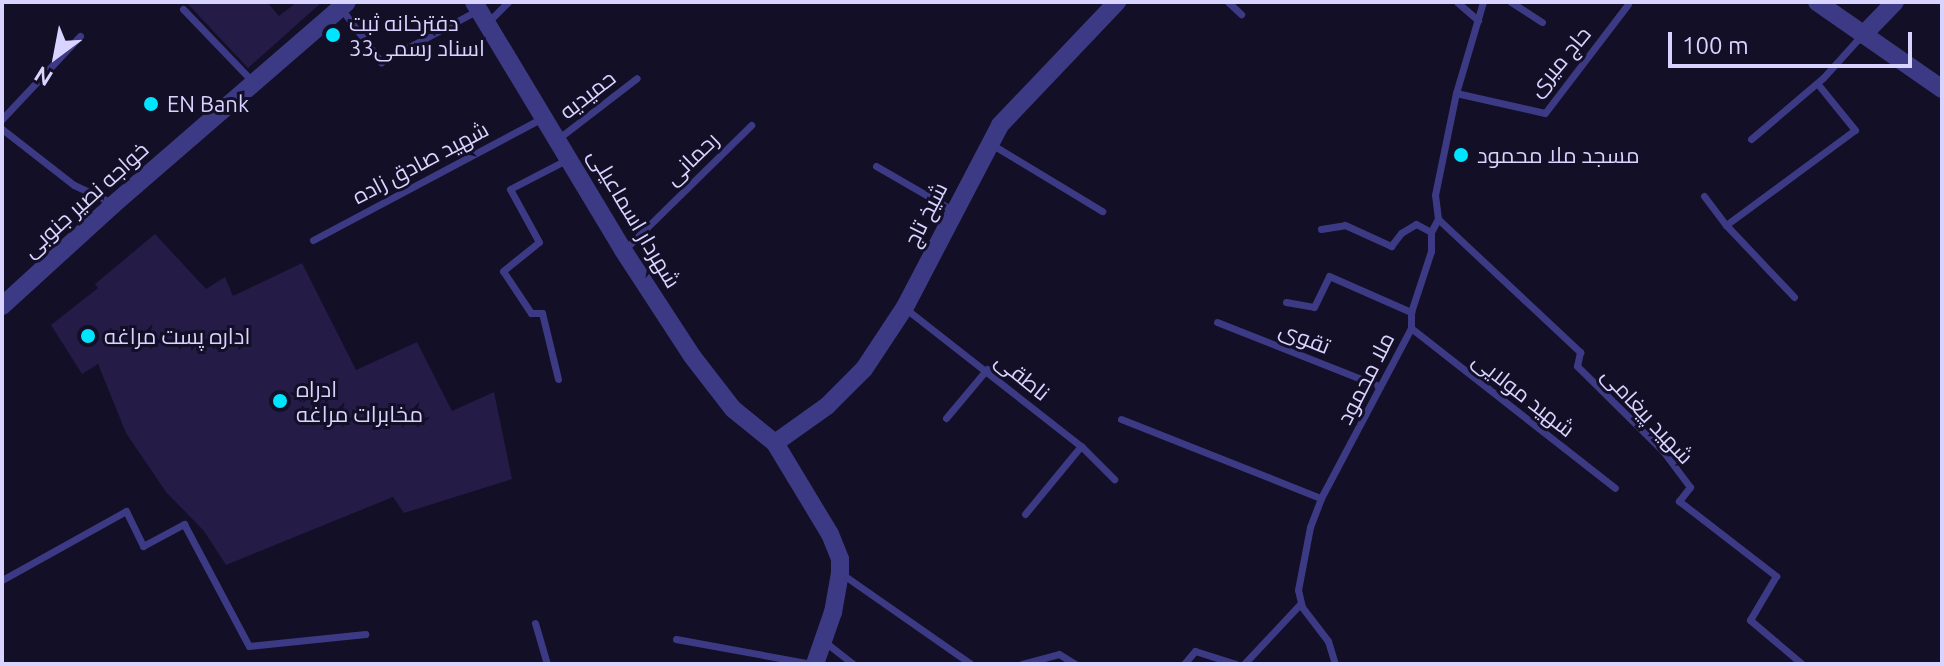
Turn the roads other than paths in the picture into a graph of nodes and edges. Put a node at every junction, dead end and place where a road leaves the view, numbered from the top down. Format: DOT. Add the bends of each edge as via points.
graph roads {
  1 [pos="508,2"];
  2 [pos="1117,2"];
  3 [pos="1228,2"];
  4 [pos="1457,2"];
  5 [pos="1483,2"];
  6 [pos="1511,2"];
  7 [pos="1817,2"];
  8 [pos="1895,2"];
  9 [pos="1628,4"];
  10 [pos="344,5"];
  11 [pos="183,9"];
  12 [pos="479,12"];
  13 [pos="1241,14"];
  14 [pos="1478,20"];
  15 [pos="1542,22"];
  16 [pos="1863,35"];
  17 [pos="80,36"];
  18 [pos="637,78"];
  19 [pos="253,82"];
  20 [pos="1817,83"];
  21 [pos="1942,89"];
  22 [pos="1456,93"];
  23 [pos="544,116"];
  24 [pos="2,119"];
  25 [pos="751,125"];
  26 [pos="2,129"];
  27 [pos="559,138"];
  28 [pos="1751,139"];
  29 [pos="989,143"];
  30 [pos="570,158"];
  31 [pos="876,166"];
  32 [pos="1704,196"];
  33 [pos="114,204"];
  34 [pos="954,211"];
  35 [pos="1102,211"];
  36 [pos="1438,219"];
  37 [pos="1726,225"];
  38 [pos="1321,229"];
  39 [pos="1431,232"];
  40 [pos="313,240"];
  41 [pos="623,250"];
  42 [pos="1794,297"];
  43 [pos="1286,302"];
  44 [pos="2,306"];
  45 [pos="905,307"];
  46 [pos="1411,312"];
  47 [pos="1217,322"];
  48 [pos="1411,328"];
  49 [pos="987,369"];
  50 [pos="558,379"];
  51 [pos="1379,386"];
  52 [pos="946,418"];
  53 [pos="1121,419"];
  54 [pos="775,443"];
  55 [pos="1081,446"];
  56 [pos="1114,479"];
  57 [pos="1615,488"];
  58 [pos="1321,498"];
  59 [pos="1025,514"];
  60 [pos="840,573"];
  61 [pos="2,580"];
  62 [pos="1301,603"];
  63 [pos="535,623"];
  64 [pos="365,634"];
  65 [pos="676,639"];
  66 [pos="823,641"];
  67 [pos="547,664"];
  68 [pos="815,664"];
  69 [pos="853,664"];
  70 [pos="971,664"];
  71 [pos="1022,664"];
  72 [pos="1075,664"];
  73 [pos="1184,664"];
  74 [pos="1236,664"];
  75 [pos="1244,664"];
  76 [pos="1335,664"];
  77 [pos="1802,664"];
  1 -- 12 [label="lane"];
  2 -- 29 [label="street, شیخ تاج"];
  3 -- 13 [label="lane"];
  4 -- 14 [label="lane"];
  5 -- 14 [label="lane, ملا محمود"];
  6 -- 15 [label="lane"];
  7 -- 16 [label="street"];
  8 -- 16 [label="street"];
  9 -- 22 [label="lane, حاج میری" via="1545,113"];
  10 -- 12 [label="lane" via="381,62"];
  10 -- 19 [label="street, خواجه نصیر جنوبی"];
  11 -- 19 [label="lane"];
  12 -- 23 [label="street, شهردار اسماعیلی"];
  14 -- 22 [label="lane, ملا محمود"];
  16 -- 20 [label="lane"];
  16 -- 21 [label="street"];
  17 -- 24 [label="lane"];
  18 -- 27 [label="lane, حمیدیه"];
  19 -- 33 [label="street, خواجه نصیر جنوبی"];
  20 -- 28 [label="lane"];
  20 -- 37 [label="lane" via="1855,130"];
  22 -- 36 [label="lane, ملا محمود" via="1435,195"];
  23 -- 27 [label="street, شهردار اسماعیلی"];
  23 -- 40 [label="lane, شهید صادق زاده"];
  25 -- 41 [label="lane, رحمانی"];
  26 -- 33 [label="lane" via="74,185"];
  27 -- 30 [label="street, شهردار اسماعیلی"];
  29 -- 34 [label="street, شیخ تاج"];
  29 -- 35 [label="lane"];
  30 -- 41 [label="street, شهردار اسماعیلی"];
  30 -- 50 [label="lane" via="510,189 539,242 503,271 531,313 542,313"];
  31 -- 34 [label="lane"];
  32 -- 37 [label="lane"];
  33 -- 44 [label="street, خواجه نصیر جنوبی"];
  34 -- 45 [label="street, شیخ تاج"];
  36 -- 39 [label="lane, ملا محمود"];
  36 -- 77 [label="lane, شهید پیغامی" via="1580,352 1577,366 1663,451 1690,487 1679,501 1776,576 1750,620"];
  37 -- 42 [label="lane"];
  38 -- 39 [label="lane" via="1345,225 1391,246 1416,224"];
  39 -- 46 [label="lane, ملا محمود" via="1431,251"];
  41 -- 54 [label="street, شهردار اسماعیلی" via="733,409"];
  43 -- 46 [label="lane" via="1314,307 1329,276"];
  45 -- 49 [label="lane, ناطقی"];
  45 -- 54 [label="street, شیخ تاج" via="864,369 827,406"];
  46 -- 48 [label="lane, ملا محمود"];
  47 -- 51 [label="lane, تقوی"];
  48 -- 51 [label="lane, ملا محمود"];
  48 -- 57 [label="lane, شهید مولایی"];
  49 -- 52 [label="lane"];
  49 -- 55 [label="lane, ناطقی"];
  51 -- 58 [label="lane, ملا محمود"];
  53 -- 58 [label="lane"];
  54 -- 60 [label="street, شهردار اسماعیلی" via="830,534"];
  55 -- 56 [label="lane, ناطقی"];
  55 -- 59 [label="lane"];
  58 -- 62 [label="lane, ملا محمود" via="1298,590"];
  60 -- 66 [label="street"];
  60 -- 70 [label="lane"];
  61 -- 64 [label="lane" via="126,511 143,546 184,524 249,646"];
  62 -- 75 [label="lane"];
  62 -- 76 [label="lane" via="1328,641"];
  63 -- 67 [label="lane"];
  65 -- 68 [label="lane"];
  66 -- 68 [label="street"];
  66 -- 69 [label="lane"];
  71 -- 72 [label="lane" via="1059,654"];
  73 -- 74 [label="lane" via="1195,651"];
}
